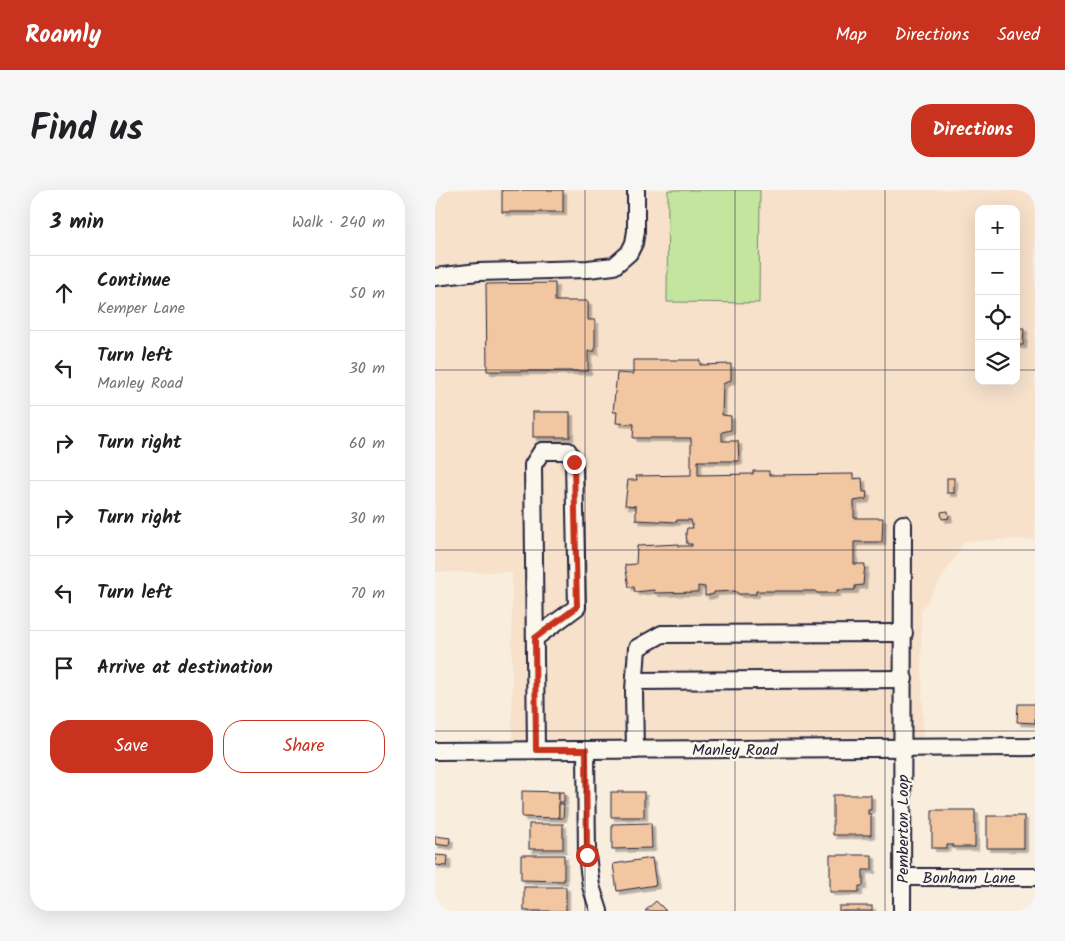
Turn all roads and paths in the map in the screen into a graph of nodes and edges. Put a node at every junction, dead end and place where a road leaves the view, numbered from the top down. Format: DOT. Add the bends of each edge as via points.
graph roads {
  1 [pos="636,190"];
  2 [pos="435,277"];
  3 [pos="903,524"];
  4 [pos="904,633"];
  5 [pos="535,638"];
  6 [pos="904,679"];
  7 [pos="635,681"];
  8 [pos="1035,746"];
  9 [pos="902,748"];
  10 [pos="536,750"];
  11 [pos="586,750"];
  12 [pos="635,750"];
  13 [pos="435,751"];
  14 [pos="902,877"];
  15 [pos="1035,877"];
  16 [pos="599,911"];
  17 [pos="902,911"];
  1 -- 2 [label="street" via="634,243 629,253 614,266"];
  3 -- 4 [label="street, Pemberton Loop"];
  4 -- 6 [label="street, Pemberton Loop"];
  4 -- 7 [label="street" via="662,634 637,648"];
  5 -- 5 [label="street" via="533,465 542,451 568,451 574,462 577,607"];
  5 -- 10 [label="street"];
  6 -- 7 [label="street"];
  6 -- 9 [label="street, Pemberton Loop"];
  7 -- 12 [label="street"];
  8 -- 9 [label="street, Manley Road"];
  9 -- 12 [label="street, Manley Road"];
  9 -- 14 [label="street, Pemberton Loop"];
  10 -- 11 [label="street, Manley Road"];
  10 -- 13 [label="street, Manley Road"];
  11 -- 12 [label="street, Manley Road"];
  11 -- 16 [label="street" via="587,855 591,886"];
  14 -- 15 [label="street, Bonham Lane"];
  14 -- 17 [label="street, Pemberton Loop"];
}
